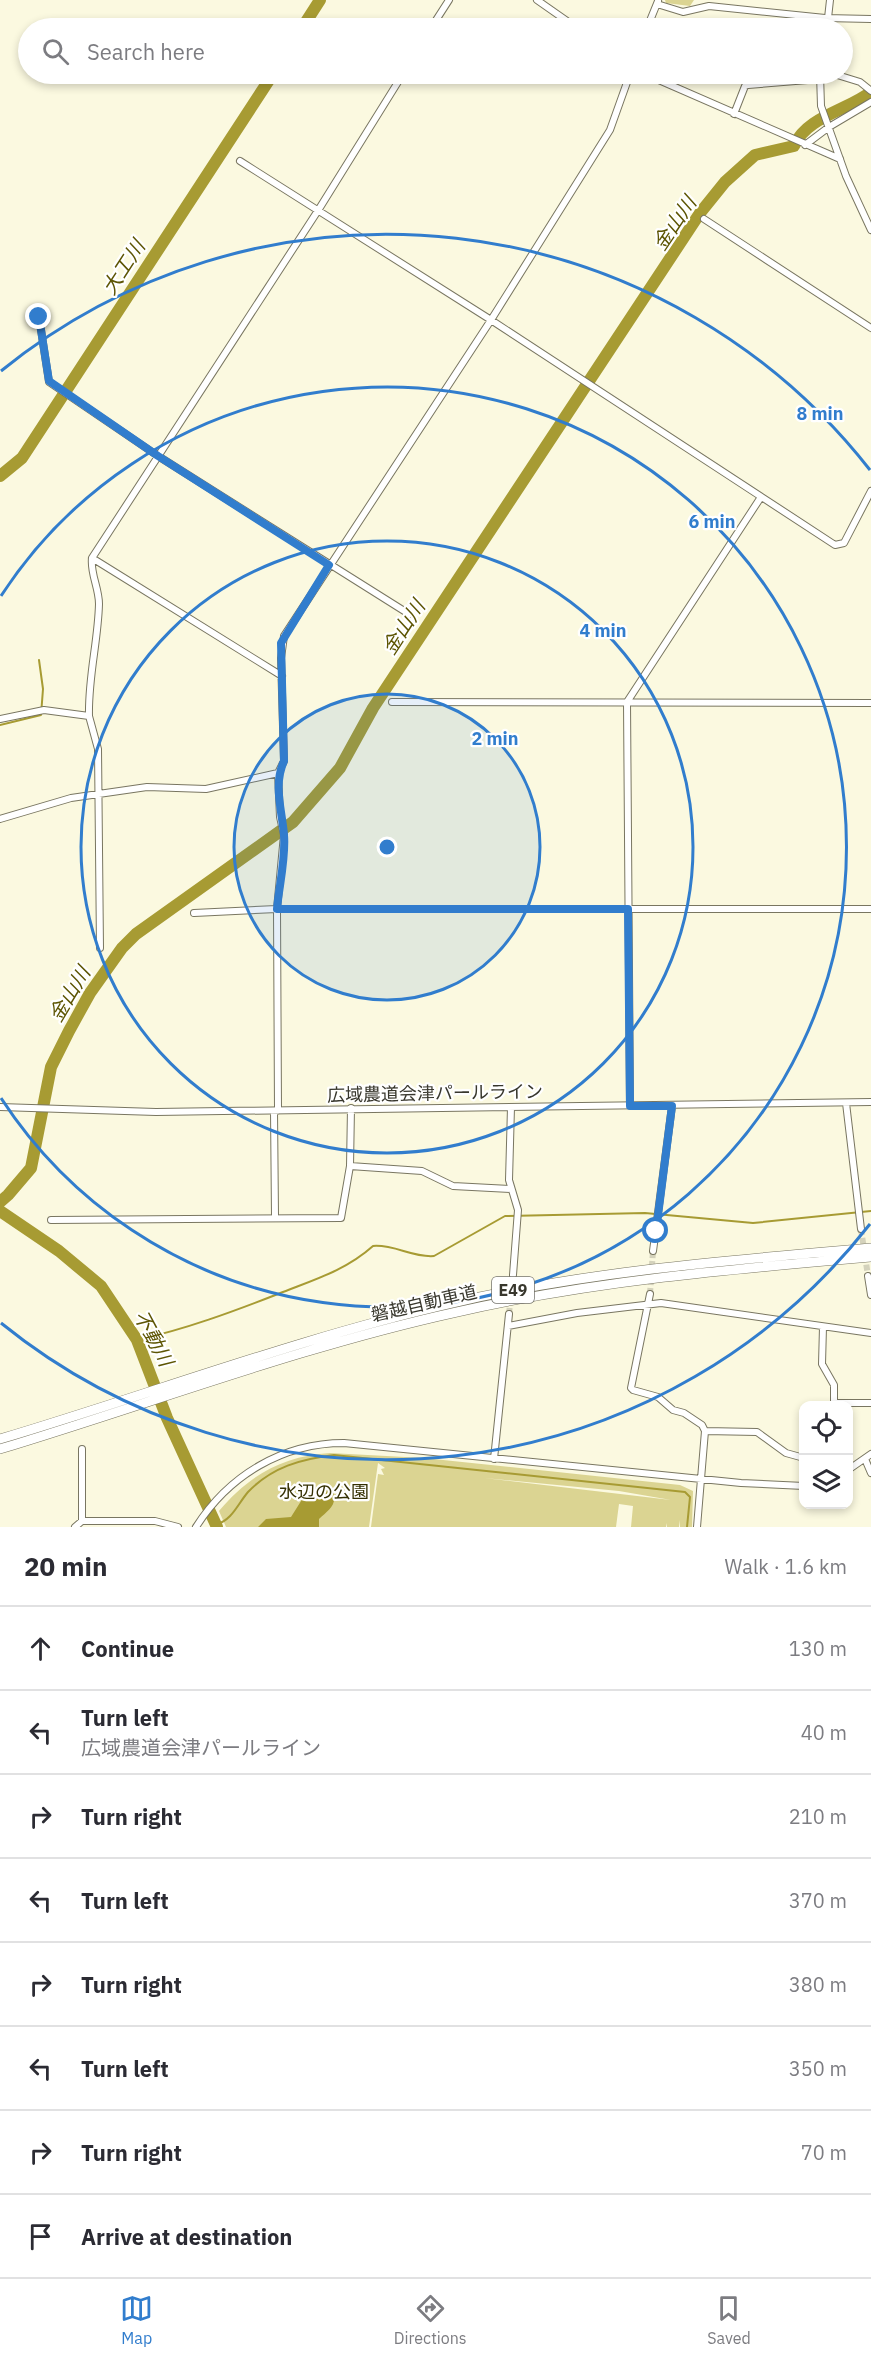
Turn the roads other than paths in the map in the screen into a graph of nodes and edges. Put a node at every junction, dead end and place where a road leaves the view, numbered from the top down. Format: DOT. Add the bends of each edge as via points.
graph roads {
  1 [pos="449,0"];
  2 [pos="537,0"];
  3 [pos="830,0"];
  4 [pos="658,2"];
  5 [pos="437,18"];
  6 [pos="563,18"];
  7 [pos="651,18"];
  8 [pos="827,18"];
  9 [pos="853,19"];
  10 [pos="871,19"];
  11 [pos="853,80"];
  12 [pos="397,84"];
  13 [pos="626,84"];
  14 [pos="667,84"];
  15 [pos="756,84"];
  16 [pos="820,84"];
  17 [pos="871,92"];
  18 [pos="871,102"];
  19 [pos="734,114"];
  20 [pos="829,127"];
  21 [pos="805,145"];
  22 [pos="840,159"];
  23 [pos="240,161"];
  24 [pos="319,209"];
  25 [pos="704,219"];
  26 [pos="871,230"];
  27 [pos="39,317"];
  28 [pos="491,320"];
  29 [pos="871,328"];
  30 [pos="158,456"];
  31 [pos="871,491"];
  32 [pos="761,497"];
  33 [pos="92,558"];
  34 [pos="329,565"];
  35 [pos="409,614"];
  36 [pos="282,676"];
  37 [pos="392,702"];
  38 [pos="627,702"];
  39 [pos="871,703"];
  40 [pos="89,716"];
  41 [pos="0,719"];
  42 [pos="278,773"];
  43 [pos="98,794"];
  44 [pos="0,819"];
  45 [pos="277,909"];
  46 [pos="628,909"];
  47 [pos="871,909"];
  48 [pos="194,913"];
  49 [pos="100,948"];
  50 [pos="846,1102"];
  51 [pos="871,1102"];
  52 [pos="630,1106"];
  53 [pos="672,1106"];
  54 [pos="0,1107"];
  55 [pos="511,1107"];
  56 [pos="351,1108"];
  57 [pos="276,1111"];
  58 [pos="350,1166"];
  59 [pos="511,1189"];
  60 [pos="275,1216"];
  61 [pos="51,1220"];
  62 [pos="861,1228"];
  63 [pos="871,1248"];
  64 [pos="653,1251"];
  65 [pos="871,1257"];
  66 [pos="513,1275"];
  67 [pos="868,1276"];
  68 [pos="650,1294"];
  69 [pos="871,1295"];
  70 [pos="648,1304"];
  71 [pos="509,1314"];
  72 [pos="508,1326"];
  73 [pos="823,1328"];
  74 [pos="871,1333"];
  75 [pos="169,1391"];
  76 [pos="148,1398"];
  77 [pos="835,1401"];
  78 [pos="871,1403"];
  79 [pos="853,1404"];
  80 [pos="705,1431"];
  81 [pos="0,1439"];
  82 [pos="0,1449"];
  83 [pos="82,1449"];
  84 [pos="868,1456"];
  85 [pos="799,1457"];
  86 [pos="494,1459"];
  87 [pos="853,1466"];
  88 [pos="871,1473"];
  89 [pos="702,1480"];
  90 [pos="799,1485"];
  91 [pos="82,1521"];
  92 [pos="75,1527"];
  93 [pos="178,1527"];
  94 [pos="196,1527"];
  95 [pos="697,1527"];
  1 -- 5 [label="street"];
  2 -- 6 [label="street"];
  3 -- 8 [label="street"];
  4 -- 7 [label="street"];
  4 -- 8 [label="street" via="683,12 709,6"];
  9 -- 10 [label="street"];
  11 -- 17 [label="street"];
  12 -- 24 [label="street"];
  13 -- 28 [label="street" via="610,130"];
  14 -- 19 [label="street"];
  15 -- 19 [label="street" via="745,86"];
  16 -- 20 [label="street" via="821,106"];
  18 -- 20 [label="street"];
  19 -- 21 [label="street"];
  20 -- 21 [label="street"];
  20 -- 22 [label="street"];
  21 -- 22 [label="street"];
  22 -- 26 [label="street"];
  23 -- 24 [label="street"];
  24 -- 28 [label="street"];
  24 -- 30 [label="street"];
  25 -- 29 [label="street"];
  27 -- 30 [label="street" via="49,381"];
  28 -- 32 [label="street"];
  28 -- 34 [label="street"];
  30 -- 33 [label="street"];
  30 -- 34 [label="street"];
  31 -- 32 [label="street" via="844,543 835,545"];
  32 -- 38 [label="street"];
  33 -- 36 [label="street"];
  33 -- 40 [label="street" via="99,595 98,633 88,684"];
  34 -- 35 [label="street"];
  34 -- 36 [label="street" via="281,643"];
  36 -- 42 [label="street" via="284,761"];
  37 -- 38 [label="street"];
  38 -- 39 [label="street"];
  38 -- 46 [label="street"];
  40 -- 41 [label="street" via="41,711"];
  40 -- 43 [label="street" via="98,749"];
  42 -- 43 [label="street" via="206,789 147,787"];
  42 -- 45 [label="street" via="284,836"];
  43 -- 44 [label="street"];
  43 -- 49 [label="street"];
  45 -- 46 [label="street"];
  45 -- 48 [label="street"];
  45 -- 57 [label="street"];
  46 -- 47 [label="street"];
  46 -- 52 [label="street"];
  50 -- 51 [label="street, 広域農道会津パールライン"];
  50 -- 53 [label="street, 広域農道会津パールライン"];
  50 -- 62 [label="street"];
  52 -- 53 [label="street, 広域農道会津パールライン"];
  52 -- 55 [label="street, 広域農道会津パールライン"];
  53 -- 64 [label="street"];
  54 -- 57 [label="street, 広域農道会津パールライン"];
  55 -- 56 [label="street, 広域農道会津パールライン"];
  55 -- 59 [label="street"];
  56 -- 57 [label="street, 広域農道会津パールライン"];
  56 -- 58 [label="street"];
  57 -- 60 [label="street"];
  58 -- 59 [label="street" via="422,1170 453,1186"];
  58 -- 60 [label="street" via="341,1218"];
  59 -- 66 [label="street" via="518,1221"];
  60 -- 61 [label="street"];
  63 -- 75 [label="highway, 磐越自動車道 / E49" via="644,1269 504,1292 378,1321"];
  65 -- 75 [label="highway, 磐越自動車道 / E49" via="693,1273 507,1301 380,1330"];
  67 -- 69 [label="street"];
  68 -- 70 [label="street"];
  70 -- 72 [label="street"];
  70 -- 73 [label="street"];
  70 -- 80 [label="street" via="631,1388 658,1397 702,1425"];
  71 -- 72 [label="street"];
  72 -- 86 [label="street"];
  73 -- 74 [label="street"];
  73 -- 77 [label="street" via="822,1364 834,1385"];
  75 -- 76 [label="highway, 磐越自動車道 / E49"];
  76 -- 81 [label="highway, 磐越自動車道 / E49"];
  76 -- 82 [label="highway, 磐越自動車道 / E49"];
  78 -- 79 [label="street"];
  80 -- 85 [label="street" via="757,1432 786,1453"];
  80 -- 89 [label="street"];
  83 -- 91 [label="street"];
  84 -- 87 [label="street"];
  84 -- 88 [label="street"];
  86 -- 89 [label="street"];
  86 -- 94 [label="street" via="344,1443 309,1445 263,1462 234,1483"];
  89 -- 90 [label="street"];
  89 -- 95 [label="street"];
  91 -- 92 [label="street"];
  91 -- 93 [label="street" via="155,1521"];
}
